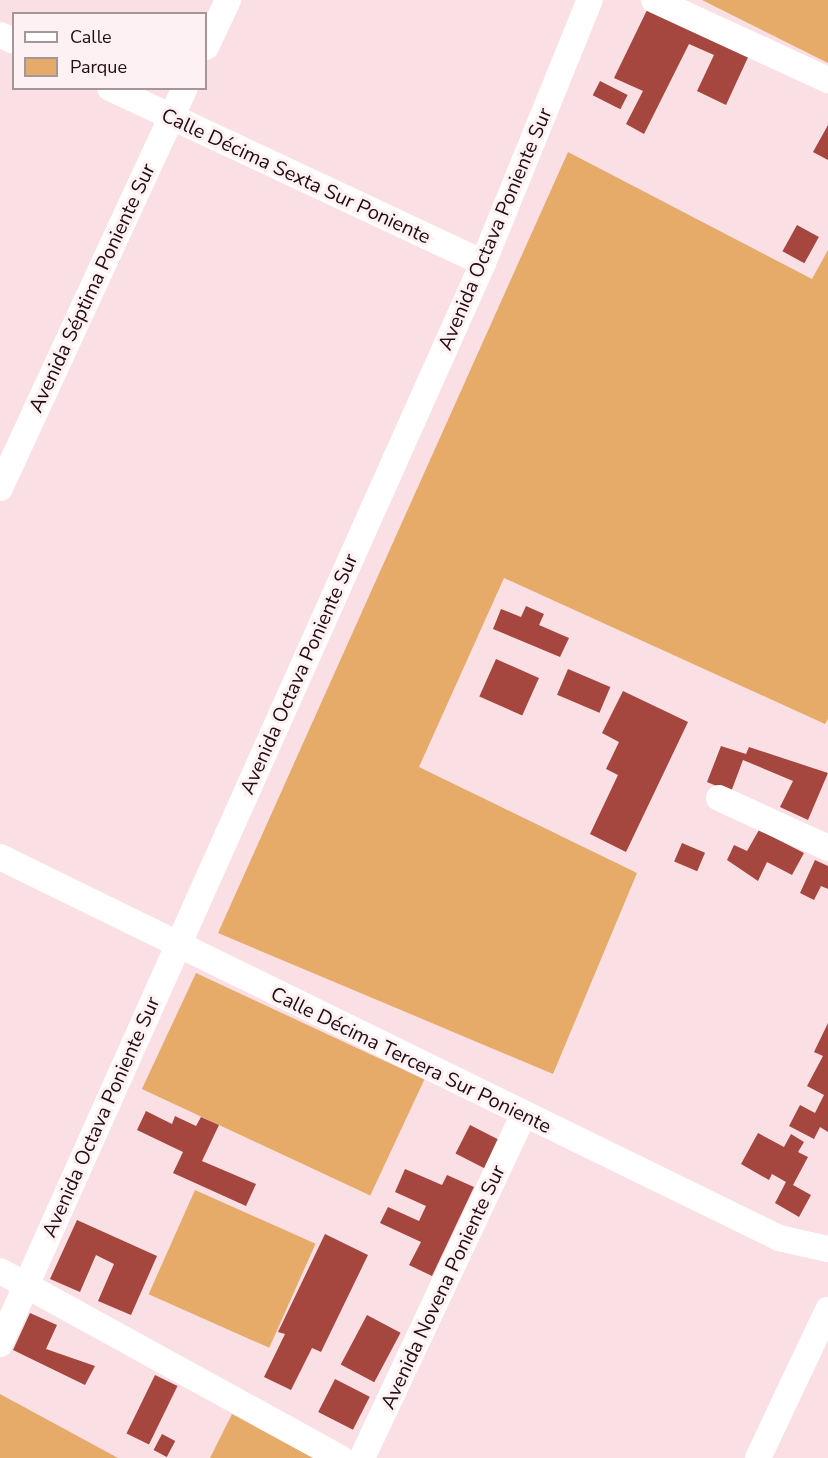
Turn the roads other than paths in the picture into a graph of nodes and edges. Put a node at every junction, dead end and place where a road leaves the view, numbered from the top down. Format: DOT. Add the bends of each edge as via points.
graph roads {
  1 [pos="228,0"];
  2 [pos="590,0"];
  3 [pos="654,0"];
  4 [pos="207,45"];
  5 [pos="828,80"];
  6 [pos="114,90"];
  7 [pos="184,90"];
  8 [pos="171,118"];
  9 [pos="483,263"];
  10 [pos="0,488"];
  11 [pos="719,798"];
  12 [pos="828,848"];
  13 [pos="0,857"];
  14 [pos="178,945"];
  15 [pos="523,1116"];
  16 [pos="828,1249"];
  17 [pos="0,1271"];
  18 [pos="26,1285"];
  19 [pos="828,1310"];
  20 [pos="0,1344"];
  21 [pos="340,1458"];
  22 [pos="362,1458"];
  23 [pos="758,1458"];
  1 -- 4 [label="street"];
  2 -- 9 [label="street, Avenida Octava Poniente Sur"];
  3 -- 5 [label="street"];
  6 -- 8 [label="street, Calle Décima Sexta Sur Poniente"];
  7 -- 8 [label="street, Avenida Séptima Poniente Sur"];
  8 -- 9 [label="street, Calle Décima Sexta Sur Poniente"];
  8 -- 10 [label="street, Avenida Séptima Poniente Sur"];
  9 -- 14 [label="street, Avenida Octava Poniente Sur"];
  11 -- 12 [label="street"];
  13 -- 14 [label="street, Calle Décima Tercera Sur Poniente"];
  14 -- 15 [label="street, Calle Décima Tercera Sur Poniente"];
  14 -- 18 [label="street, Avenida Octava Poniente Sur"];
  15 -- 16 [label="street, Calle Décima Tercera Sur Poniente" via="779,1238"];
  15 -- 22 [label="street, Avenida Novena Poniente Sur"];
  17 -- 18 [label="street"];
  18 -- 20 [label="street, Avenida Octava Poniente Sur"];
  18 -- 21 [label="street"];
  19 -- 23 [label="street"];
}
